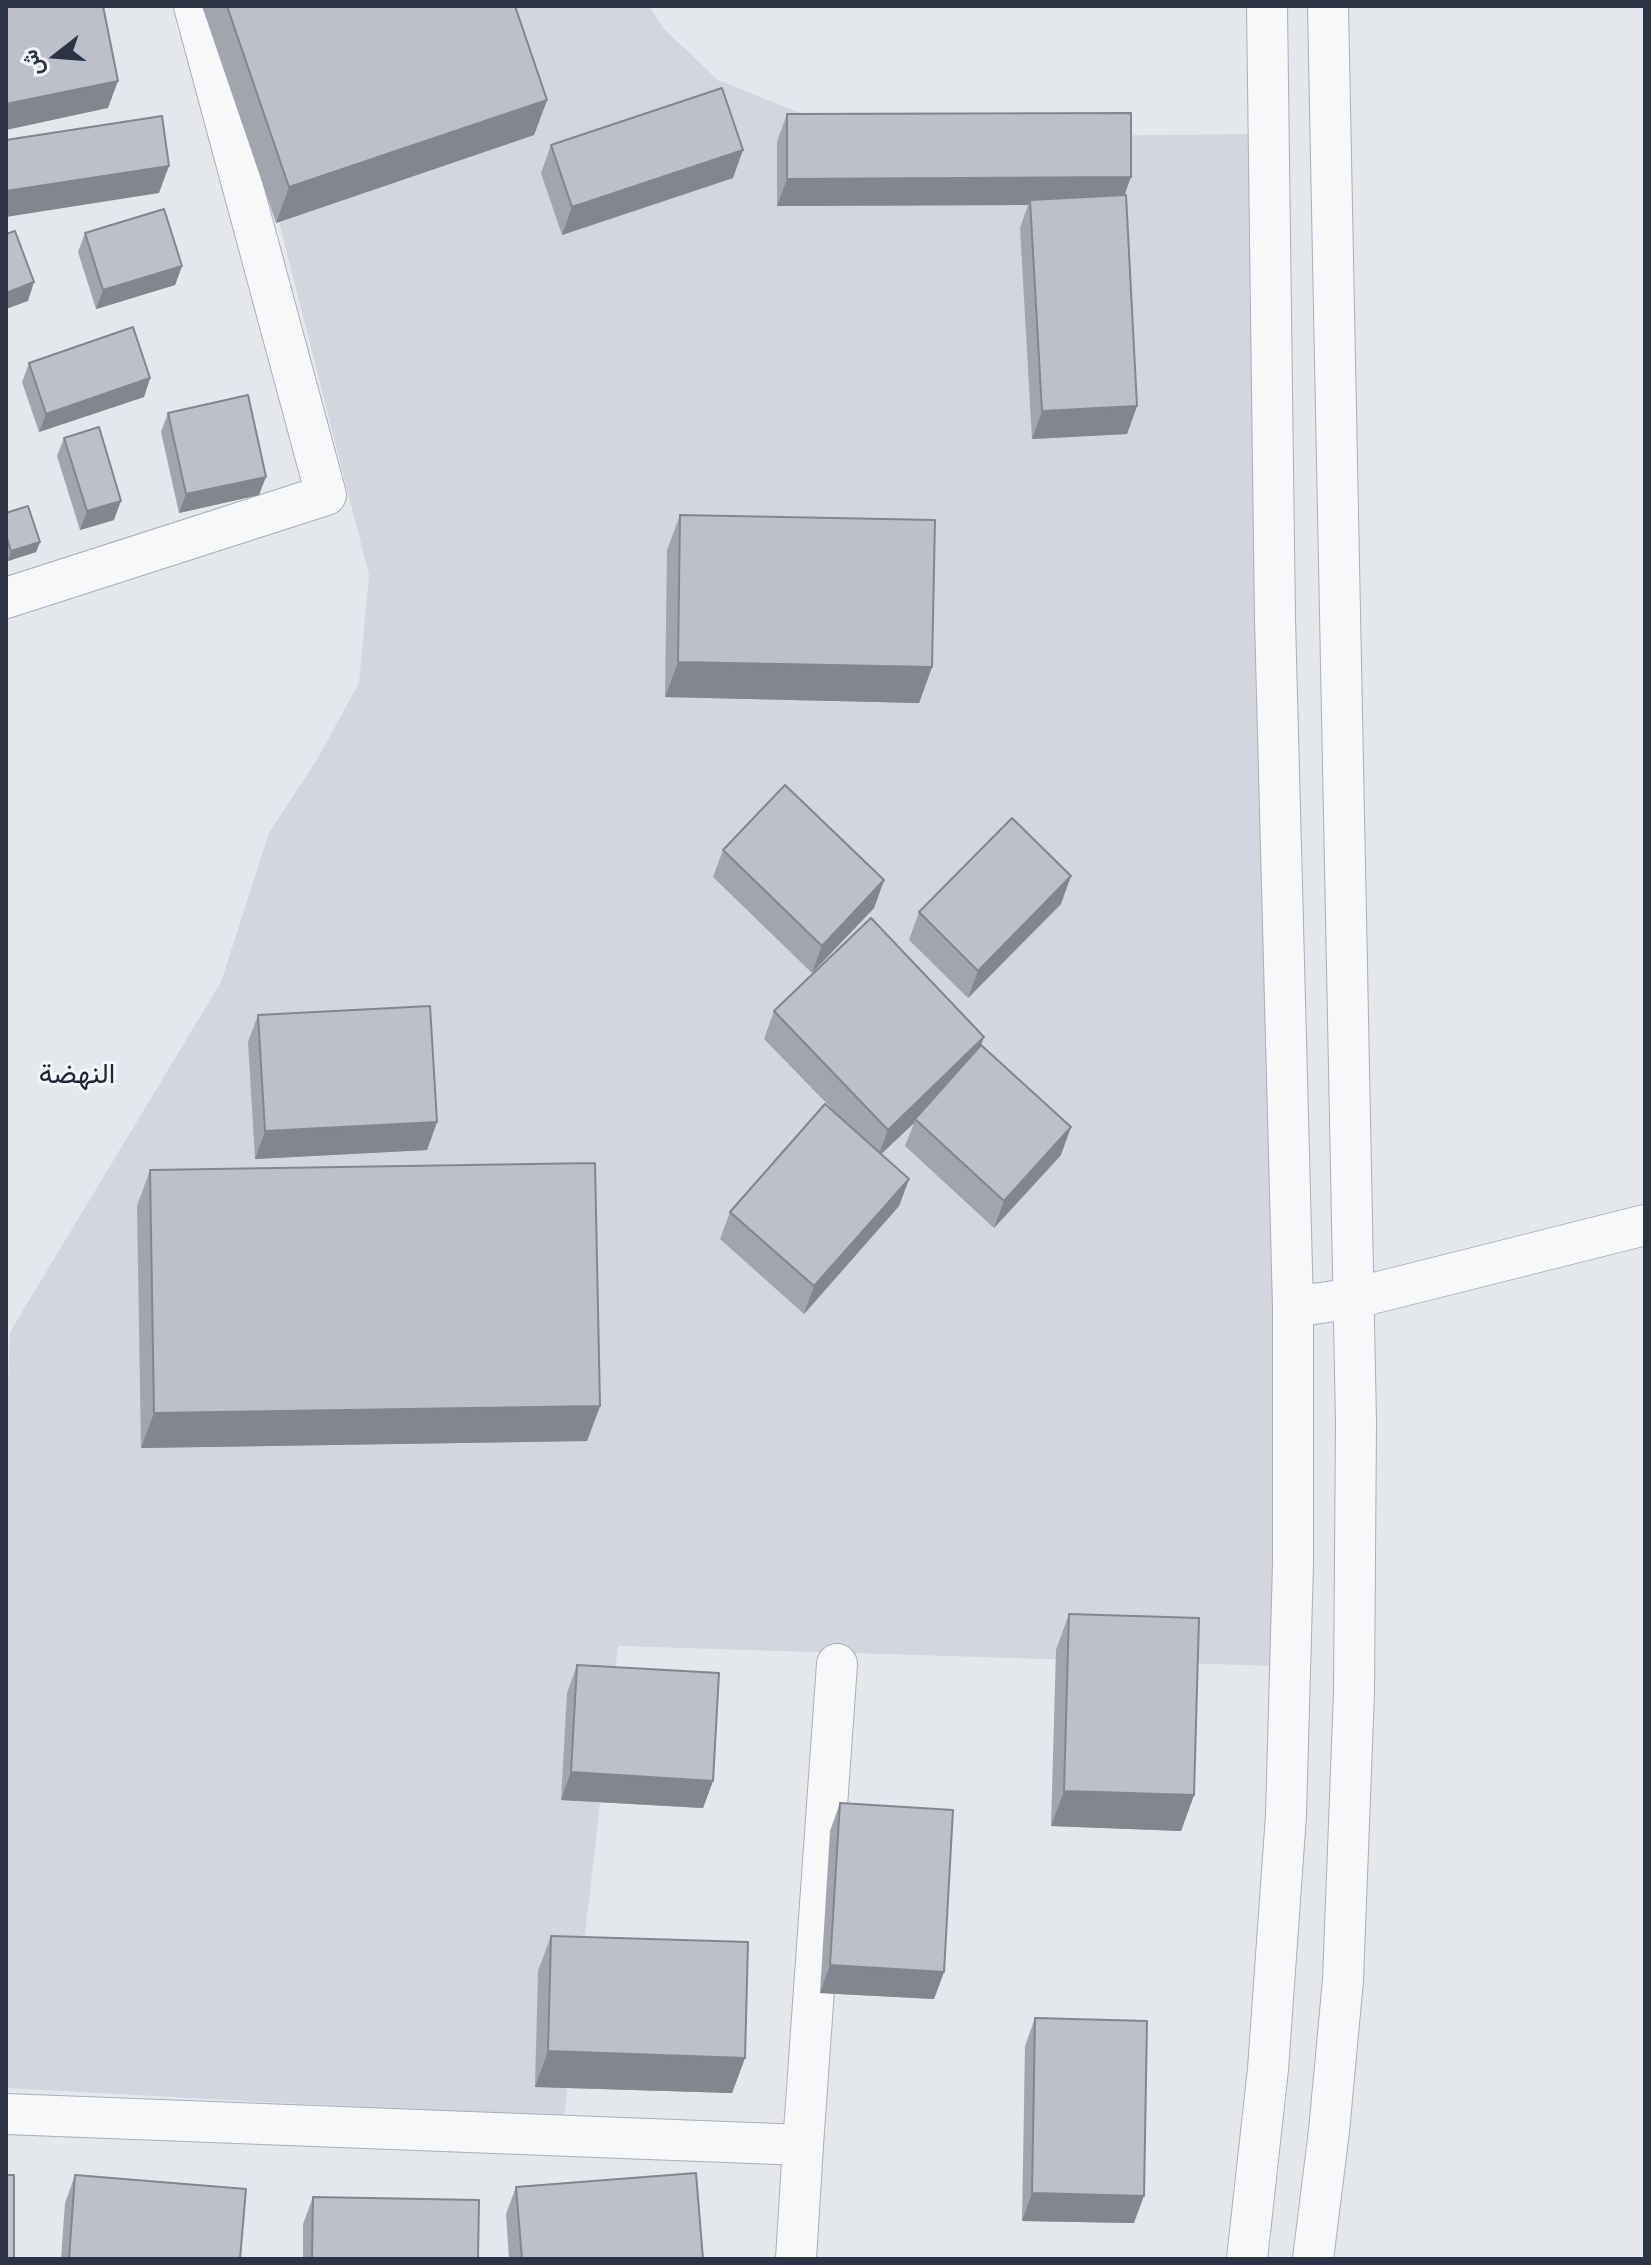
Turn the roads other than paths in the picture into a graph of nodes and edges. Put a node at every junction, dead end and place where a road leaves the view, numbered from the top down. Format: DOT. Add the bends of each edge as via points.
graph roads {
  1 [pos="194,6"];
  2 [pos="1267,6"];
  3 [pos="1328,6"];
  4 [pos="6,598"];
  5 [pos="1645,1225"];
  6 [pos="1355,1298"];
  7 [pos="1293,1307"];
  8 [pos="837,1664"];
  9 [pos="6,2114"];
  10 [pos="803,2145"];
  11 [pos="796,2259"];
  12 [pos="1247,2259"];
  13 [pos="1313,2259"];
  1 -- 4 [label="street" via="326,495"];
  2 -- 7 [label="street" via="1275,634"];
  3 -- 6 [label="street"];
  5 -- 6 [label="street"];
  6 -- 7 [label="street"];
  6 -- 13 [label="street" via="1354,1692 1343,1980"];
  7 -- 12 [label="street" via="1286,1815 1268,2069"];
  8 -- 10 [label="street"];
  9 -- 10 [label="street"];
  10 -- 11 [label="street"];
}
